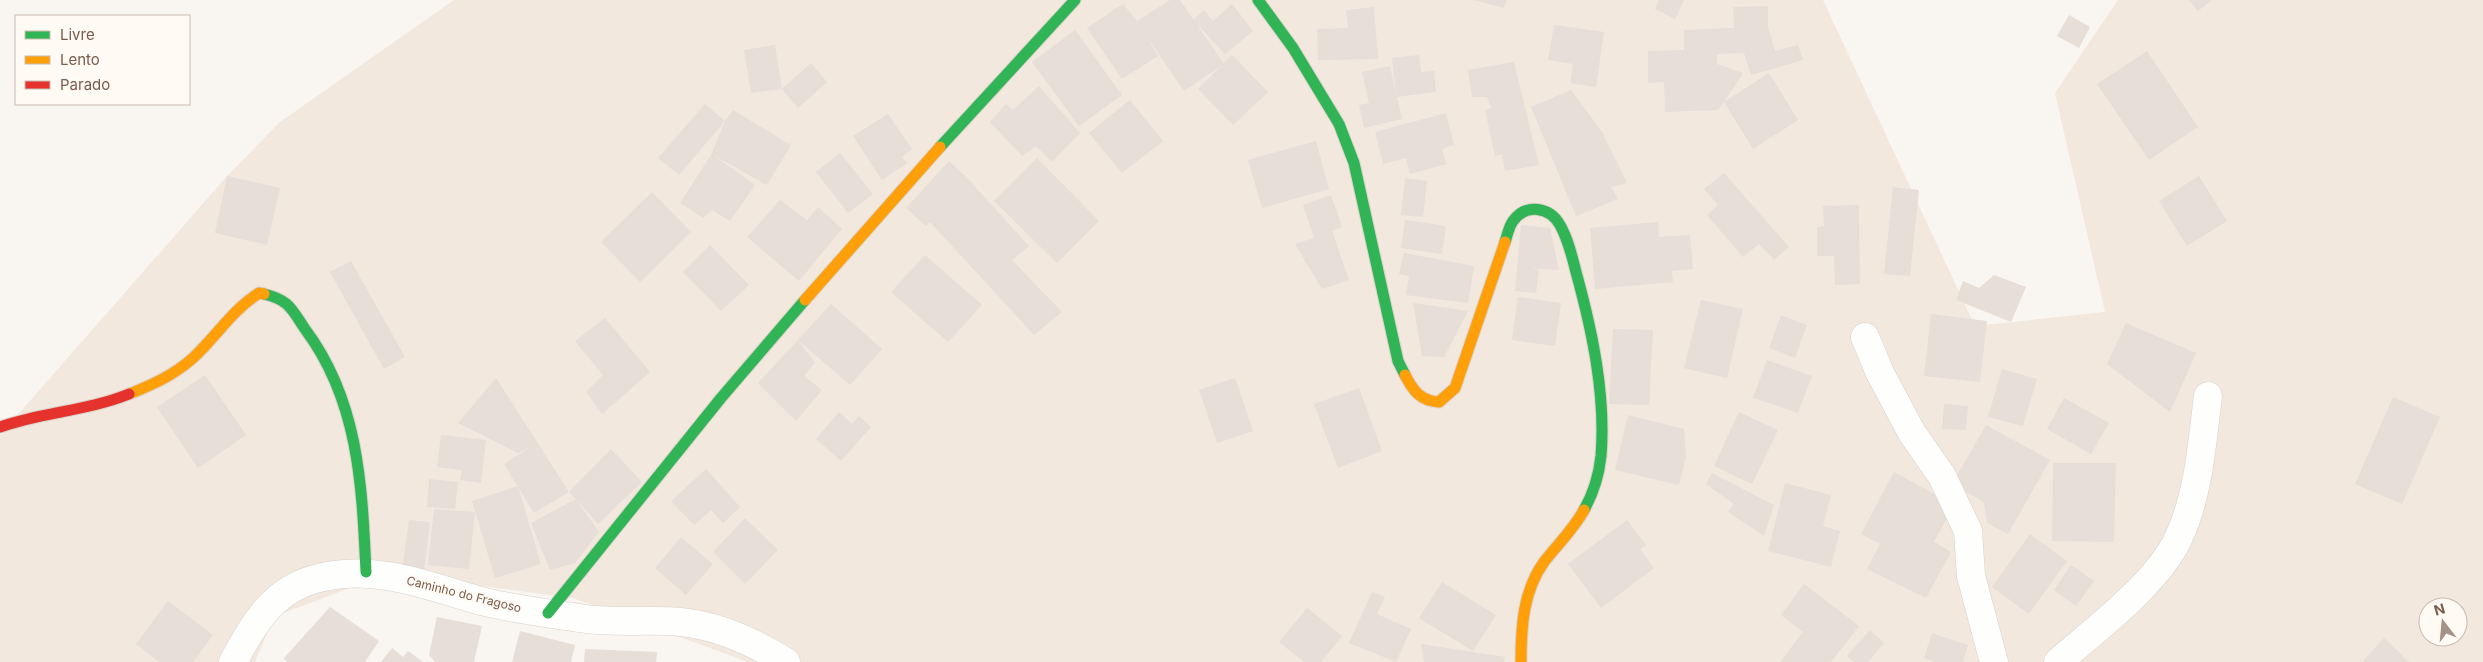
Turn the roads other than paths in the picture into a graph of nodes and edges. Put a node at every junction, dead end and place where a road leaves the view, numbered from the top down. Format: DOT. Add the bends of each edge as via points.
graph roads {
  1 [pos="1075,0"];
  2 [pos="1258,0"];
  3 [pos="1865,337"];
  4 [pos="2208,396"];
  5 [pos="0,427"];
  6 [pos="366,572"];
  7 [pos="548,613"];
  8 [pos="233,662"];
  9 [pos="786,662"];
  10 [pos="1521,662"];
  11 [pos="1994,662"];
  12 [pos="2058,662"];
  1 -- 7 [label="street" via="905,185 727,390"];
  2 -- 10 [label="street" via="1293,48 1339,124 1354,163 1398,361 1419,397 1428,403 1439,402 1455,388 1512,221 1520,214 1540,209 1552,212 1560,222 1587,317 1601,408 1601,447 1596,482 1582,513 1537,573 1526,600 1520,628"];
  3 -- 11 [label="street" via="1912,433 1942,476 1968,530 1971,576"];
  4 -- 12 [label="street" via="2200,459 2190,507 2179,538 2165,562 2121,608"];
  5 -- 6 [label="street" via="110,401 144,388 192,360 240,305 259,293 281,298 316,343 336,381 347,415 358,455"];
  6 -- 7 [label="street, Caminho do Fragoso" via="420,582 487,602"];
  6 -- 8 [label="street, Caminho do Fragoso" via="322,577 286,591 272,602 254,626"];
  7 -- 9 [label="street, Caminho do Fragoso" via="589,619 699,624 767,650"];
}
